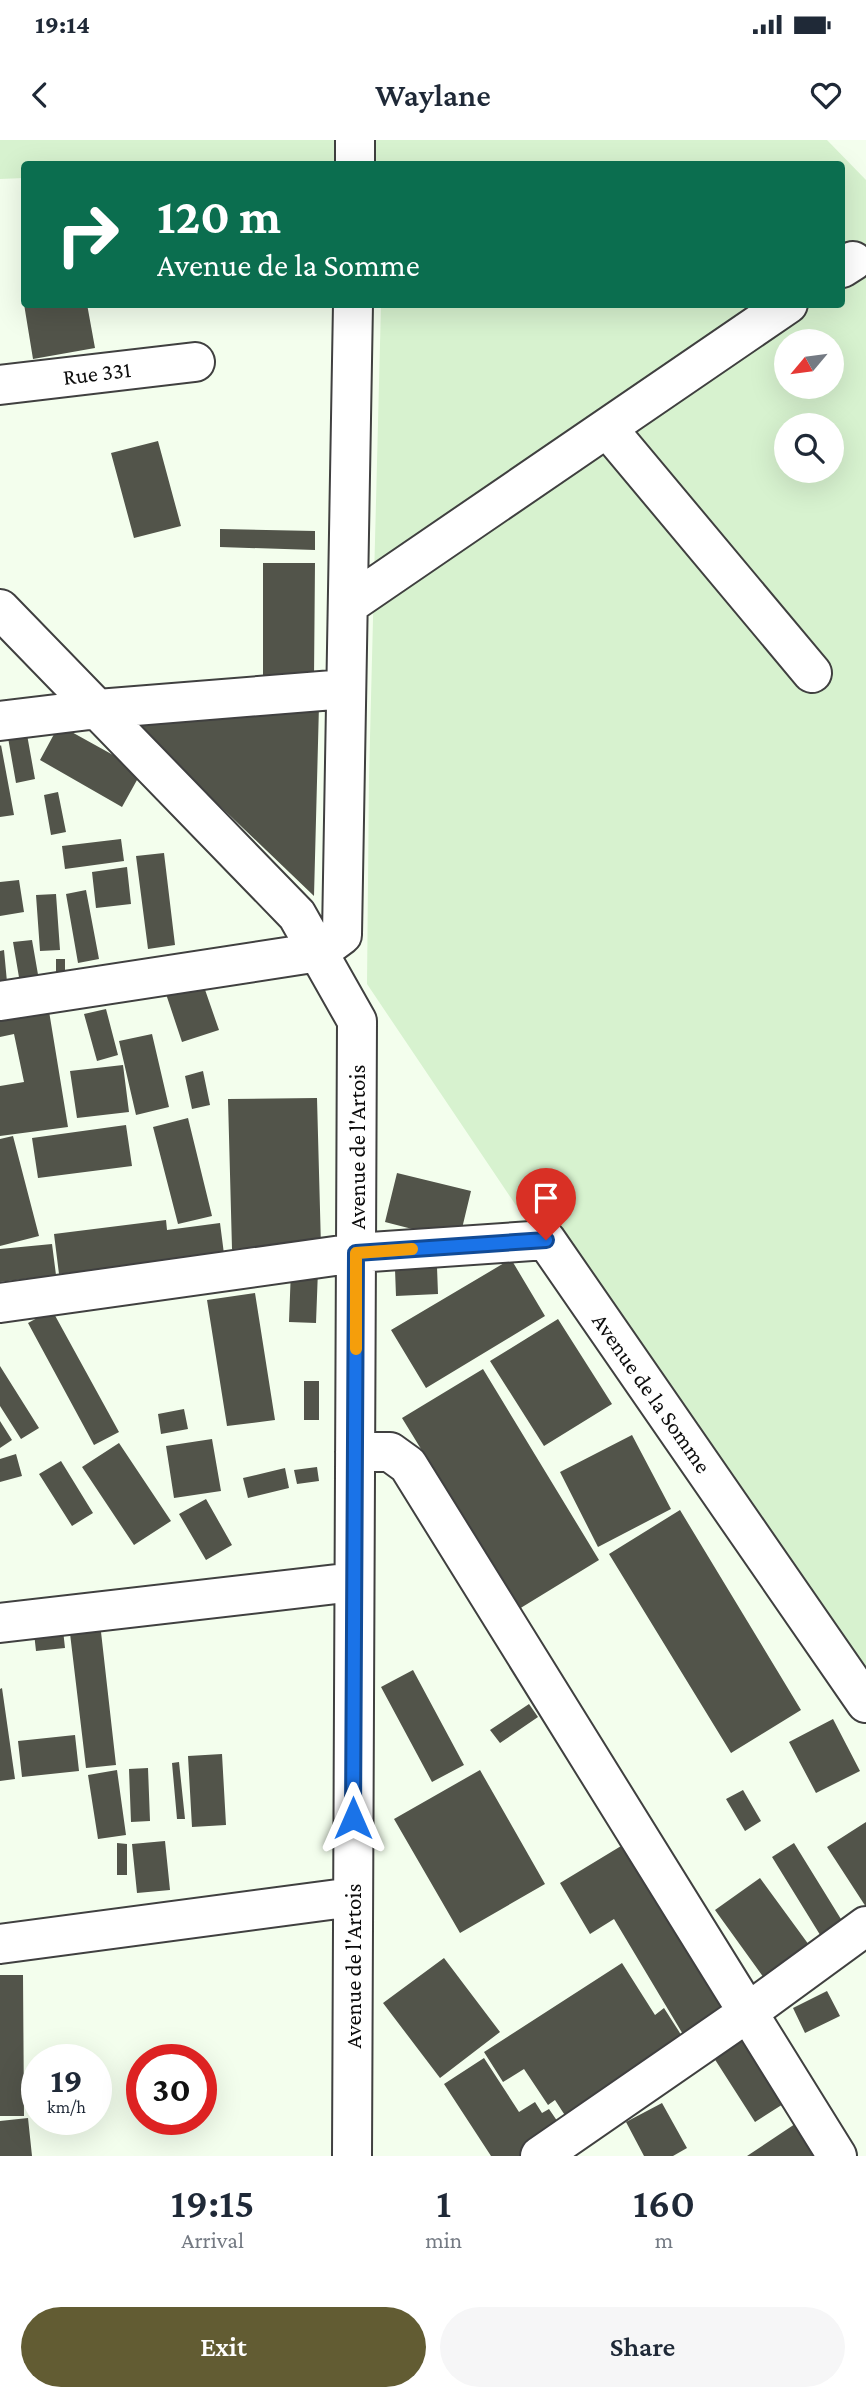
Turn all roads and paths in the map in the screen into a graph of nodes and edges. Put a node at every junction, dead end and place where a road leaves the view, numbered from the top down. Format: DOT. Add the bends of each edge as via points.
graph roads {
  1 [pos="355,140"];
  2 [pos="355,161"];
  3 [pos="353,308"];
  4 [pos="782,308"];
  5 [pos="195,362"];
  6 [pos="0,385"];
  7 [pos="607,428"];
  8 [pos="348,605"];
  9 [pos="0,609"];
  10 [pos="812,673"];
  11 [pos="346,689"];
  12 [pos="98,709"];
  13 [pos="0,721"];
  14 [pos="318,952"];
  15 [pos="0,1000"];
  16 [pos="356,1253"];
  17 [pos="0,1303"];
  18 [pos="355,1452"];
  19 [pos="354,1582"];
  20 [pos="0,1623"];
  21 [pos="866,1703"];
  22 [pos="353,1897"];
  23 [pos="866,1926"];
  24 [pos="0,1944"];
  25 [pos="747,2013"];
  26 [pos="352,2156"];
  27 [pos="540,2156"];
  28 [pos="837,2156"];
  1 -- 2 [label="street"];
  3 -- 8 [label="street"];
  4 -- 7 [label="street"];
  5 -- 6 [label="street, Rue 331"];
  7 -- 8 [label="street"];
  7 -- 10 [label="street"];
  8 -- 11 [label="street"];
  9 -- 12 [label="street"];
  11 -- 12 [label="street"];
  11 -- 14 [label="street" via="342,935"];
  12 -- 13 [label="street"];
  12 -- 14 [label="street" via="297,915"];
  14 -- 15 [label="street"];
  14 -- 16 [label="street, Avenue de l'Artois" via="357,1021"];
  16 -- 17 [label="street"];
  16 -- 18 [label="street, Avenue de l'Artois"];
  16 -- 21 [label="street, Avenue de la Somme" via="546,1240"];
  18 -- 19 [label="street, Avenue de l'Artois"];
  18 -- 25 [label="street" via="390,1452 408,1465"];
  19 -- 20 [label="street"];
  19 -- 22 [label="street, Avenue de l'Artois"];
  22 -- 24 [label="street"];
  22 -- 26 [label="street, Avenue de l'Artois"];
  23 -- 25 [label="street"];
  25 -- 27 [label="street"];
  25 -- 28 [label="street"];
}
